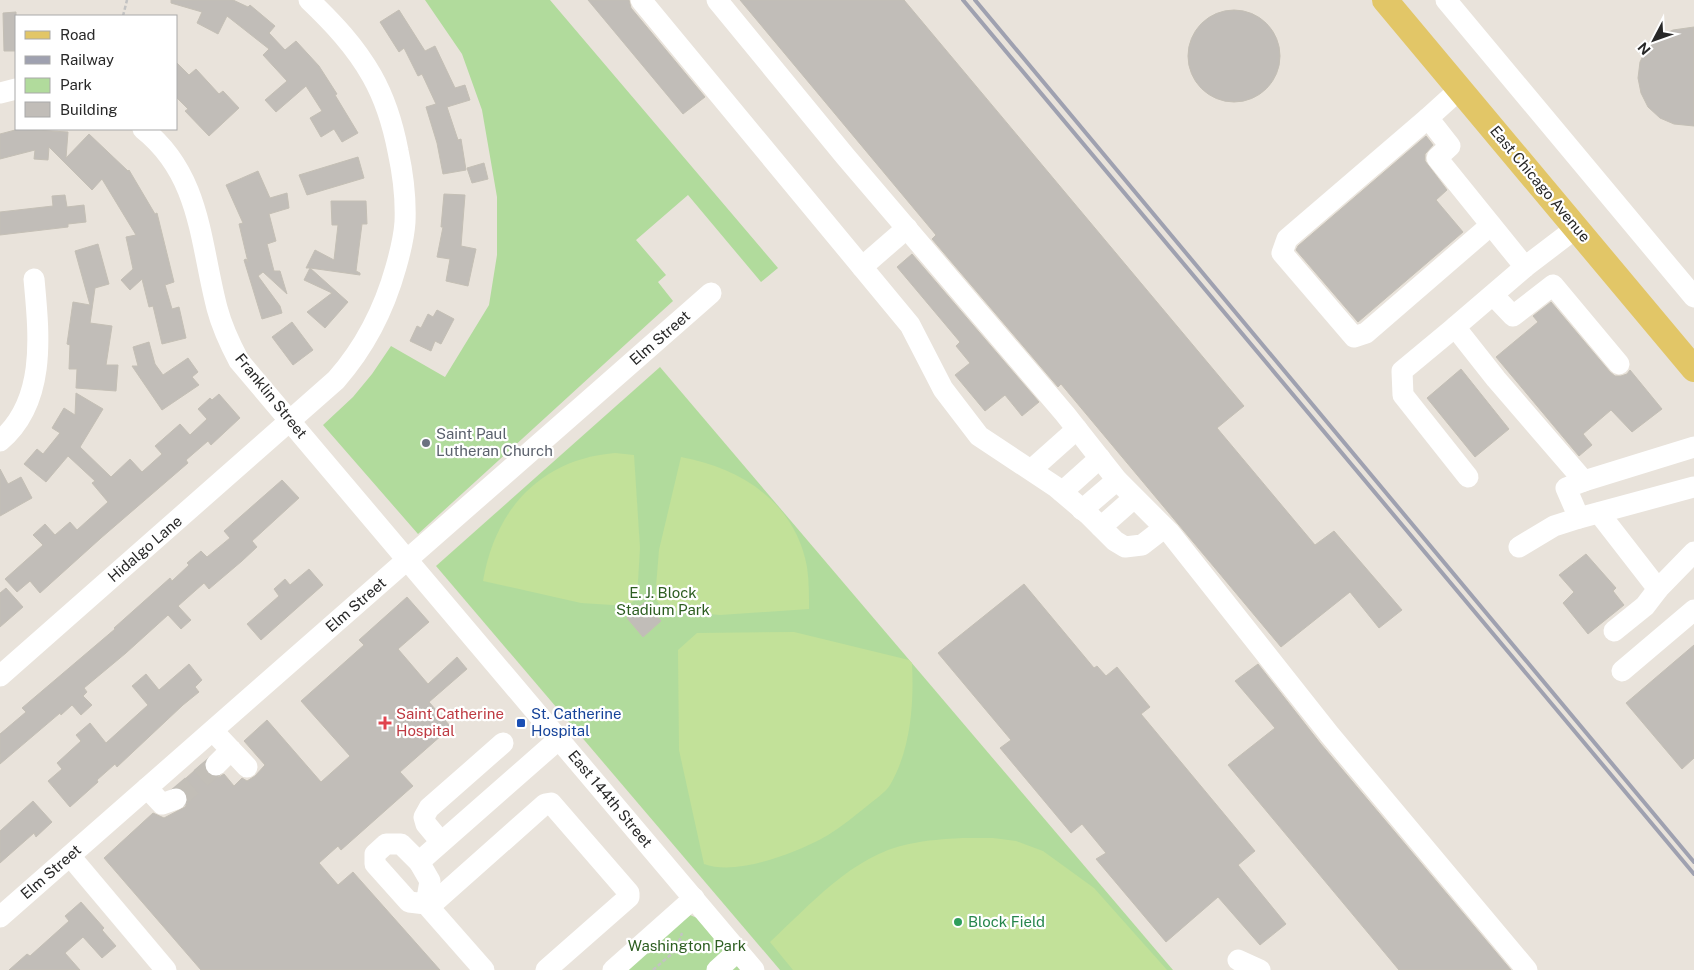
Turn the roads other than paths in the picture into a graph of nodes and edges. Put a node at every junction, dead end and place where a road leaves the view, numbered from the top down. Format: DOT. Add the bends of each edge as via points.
graph roads {
  1 [pos="309,0"];
  2 [pos="641,0"];
  3 [pos="717,0"];
  4 [pos="1386,0"];
  5 [pos="1446,0"];
  6 [pos="15,89"];
  7 [pos="1460,89"];
  8 [pos="0,92"];
  9 [pos="1428,118"];
  10 [pos="144,130"];
  11 [pos="1491,225"];
  12 [pos="907,228"];
  13 [pos="1576,228"];
  14 [pos="862,267"];
  15 [pos="1525,267"];
  16 [pos="34,279"];
  17 [pos="712,293"];
  18 [pos="1493,295"];
  19 [pos="1694,297"];
  20 [pos="1455,328"];
  21 [pos="1619,364"];
  22 [pos="1694,369"];
  23 [pos="290,421"];
  24 [pos="1077,429"];
  25 [pos="0,441"];
  26 [pos="1694,447"];
  27 [pos="1100,458"];
  28 [pos="1031,470"];
  29 [pos="1468,477"];
  30 [pos="1117,480"];
  31 [pos="1584,481"];
  32 [pos="1694,487"];
  33 [pos="1062,492"];
  34 [pos="1134,498"];
  35 [pos="1082,510"];
  36 [pos="1589,516"];
  37 [pos="1101,528"];
  38 [pos="1164,528"];
  39 [pos="1519,547"];
  40 [pos="1694,552"];
  41 [pos="407,560"];
  42 [pos="1658,589"];
  43 [pos="1694,610"];
  44 [pos="1614,631"];
  45 [pos="1622,670"];
  46 [pos="0,676"];
  47 [pos="212,731"];
  48 [pos="559,739"];
  49 [pos="503,743"];
  50 [pos="247,767"];
  51 [pos="147,788"];
  52 [pos="176,799"];
  53 [pos="441,842"];
  54 [pos="70,856"];
  55 [pos="419,862"];
  56 [pos="694,898"];
  57 [pos="428,906"];
  58 [pos="0,917"];
  59 [pos="738,951"];
  60 [pos="1238,960"];
  61 [pos="166,970"];
  62 [pos="484,970"];
  63 [pos="546,970"];
  64 [pos="613,970"];
  65 [pos="717,970"];
  66 [pos="754,970"];
  67 [pos="1260,970"];
  68 [pos="1527,970"];
  1 -- 23 [label="street, Hidalgo Lane" via="354,49 385,104 400,164 405,224 392,280 372,332 336,380"];
  2 -- 14 [label="street"];
  3 -- 12 [label="street"];
  4 -- 7 [label="main road, East Chicago Avenue"];
  5 -- 19 [label="street"];
  6 -- 8 [label="street"];
  7 -- 9 [label="street"];
  7 -- 13 [label="main road, East Chicago Avenue"];
  9 -- 11 [label="street" via="1450,146 1437,158"];
  9 -- 11 [label="street" via="1287,239 1282,253 1354,337 1366,333"];
  10 -- 23 [label="street, Franklin Street" via="170,158 186,184 199,222 217,308 232,348 239,361"];
  11 -- 15 [label="street"];
  12 -- 14 [label="street"];
  12 -- 24 [label="street"];
  13 -- 15 [label="street"];
  13 -- 22 [label="main road, East Chicago Avenue"];
  14 -- 28 [label="street" via="910,325 943,389 979,436"];
  15 -- 18 [label="street"];
  16 -- 25 [label="street" via="38,319 35,378 19,420"];
  17 -- 41 [label="street, Elm Street"];
  18 -- 20 [label="street"];
  18 -- 21 [label="street" via="1513,316 1553,285"];
  20 -- 29 [label="street" via="1402,371 1402,395"];
  20 -- 31 [label="street"];
  23 -- 41 [label="street, Franklin Street"];
  23 -- 46 [label="street, Hidalgo Lane"];
  24 -- 27 [label="street"];
  24 -- 28 [label="street"];
  26 -- 31 [label="street"];
  27 -- 30 [label="street"];
  27 -- 33 [label="street"];
  28 -- 33 [label="street"];
  30 -- 34 [label="street"];
  30 -- 35 [label="street"];
  31 -- 36 [label="street" via="1566,488"];
  32 -- 36 [label="street"];
  33 -- 35 [label="street"];
  34 -- 37 [label="street"];
  34 -- 38 [label="street"];
  35 -- 37 [label="street"];
  36 -- 39 [label="street" via="1554,526"];
  36 -- 42 [label="street"];
  37 -- 38 [label="street" via="1125,547 1142,545"];
  38 -- 68 [label="street" via="1330,735"];
  40 -- 42 [label="street"];
  41 -- 47 [label="street, Elm Street"];
  41 -- 48 [label="street, East 144th Street"];
  42 -- 44 [label="street" via="1645,606"];
  43 -- 45 [label="street"];
  47 -- 50 [label="street" via="223,758"];
  47 -- 51 [label="street, Elm Street"];
  48 -- 53 [label="street"];
  48 -- 56 [label="street, East 144th Street"];
  49 -- 53 [label="street" via="429,808 424,817 426,824"];
  51 -- 52 [label="street" via="162,804"];
  51 -- 54 [label="street, Elm Street"];
  53 -- 55 [label="street"];
  54 -- 58 [label="street, Elm Street"];
  54 -- 61 [label="street"];
  55 -- 57 [label="street" via="430,881"];
  55 -- 57 [label="street" via="401,844 386,844 375,854 375,864 409,902"];
  56 -- 59 [label="street, East 144th Street"];
  56 -- 64 [label="street"];
  57 -- 62 [label="street"];
  57 -- 63 [label="street" via="545,804 551,803 629,896"];
  59 -- 65 [label="street"];
  59 -- 66 [label="street, East 144th Street"];
  60 -- 67 [label="street"];
}
